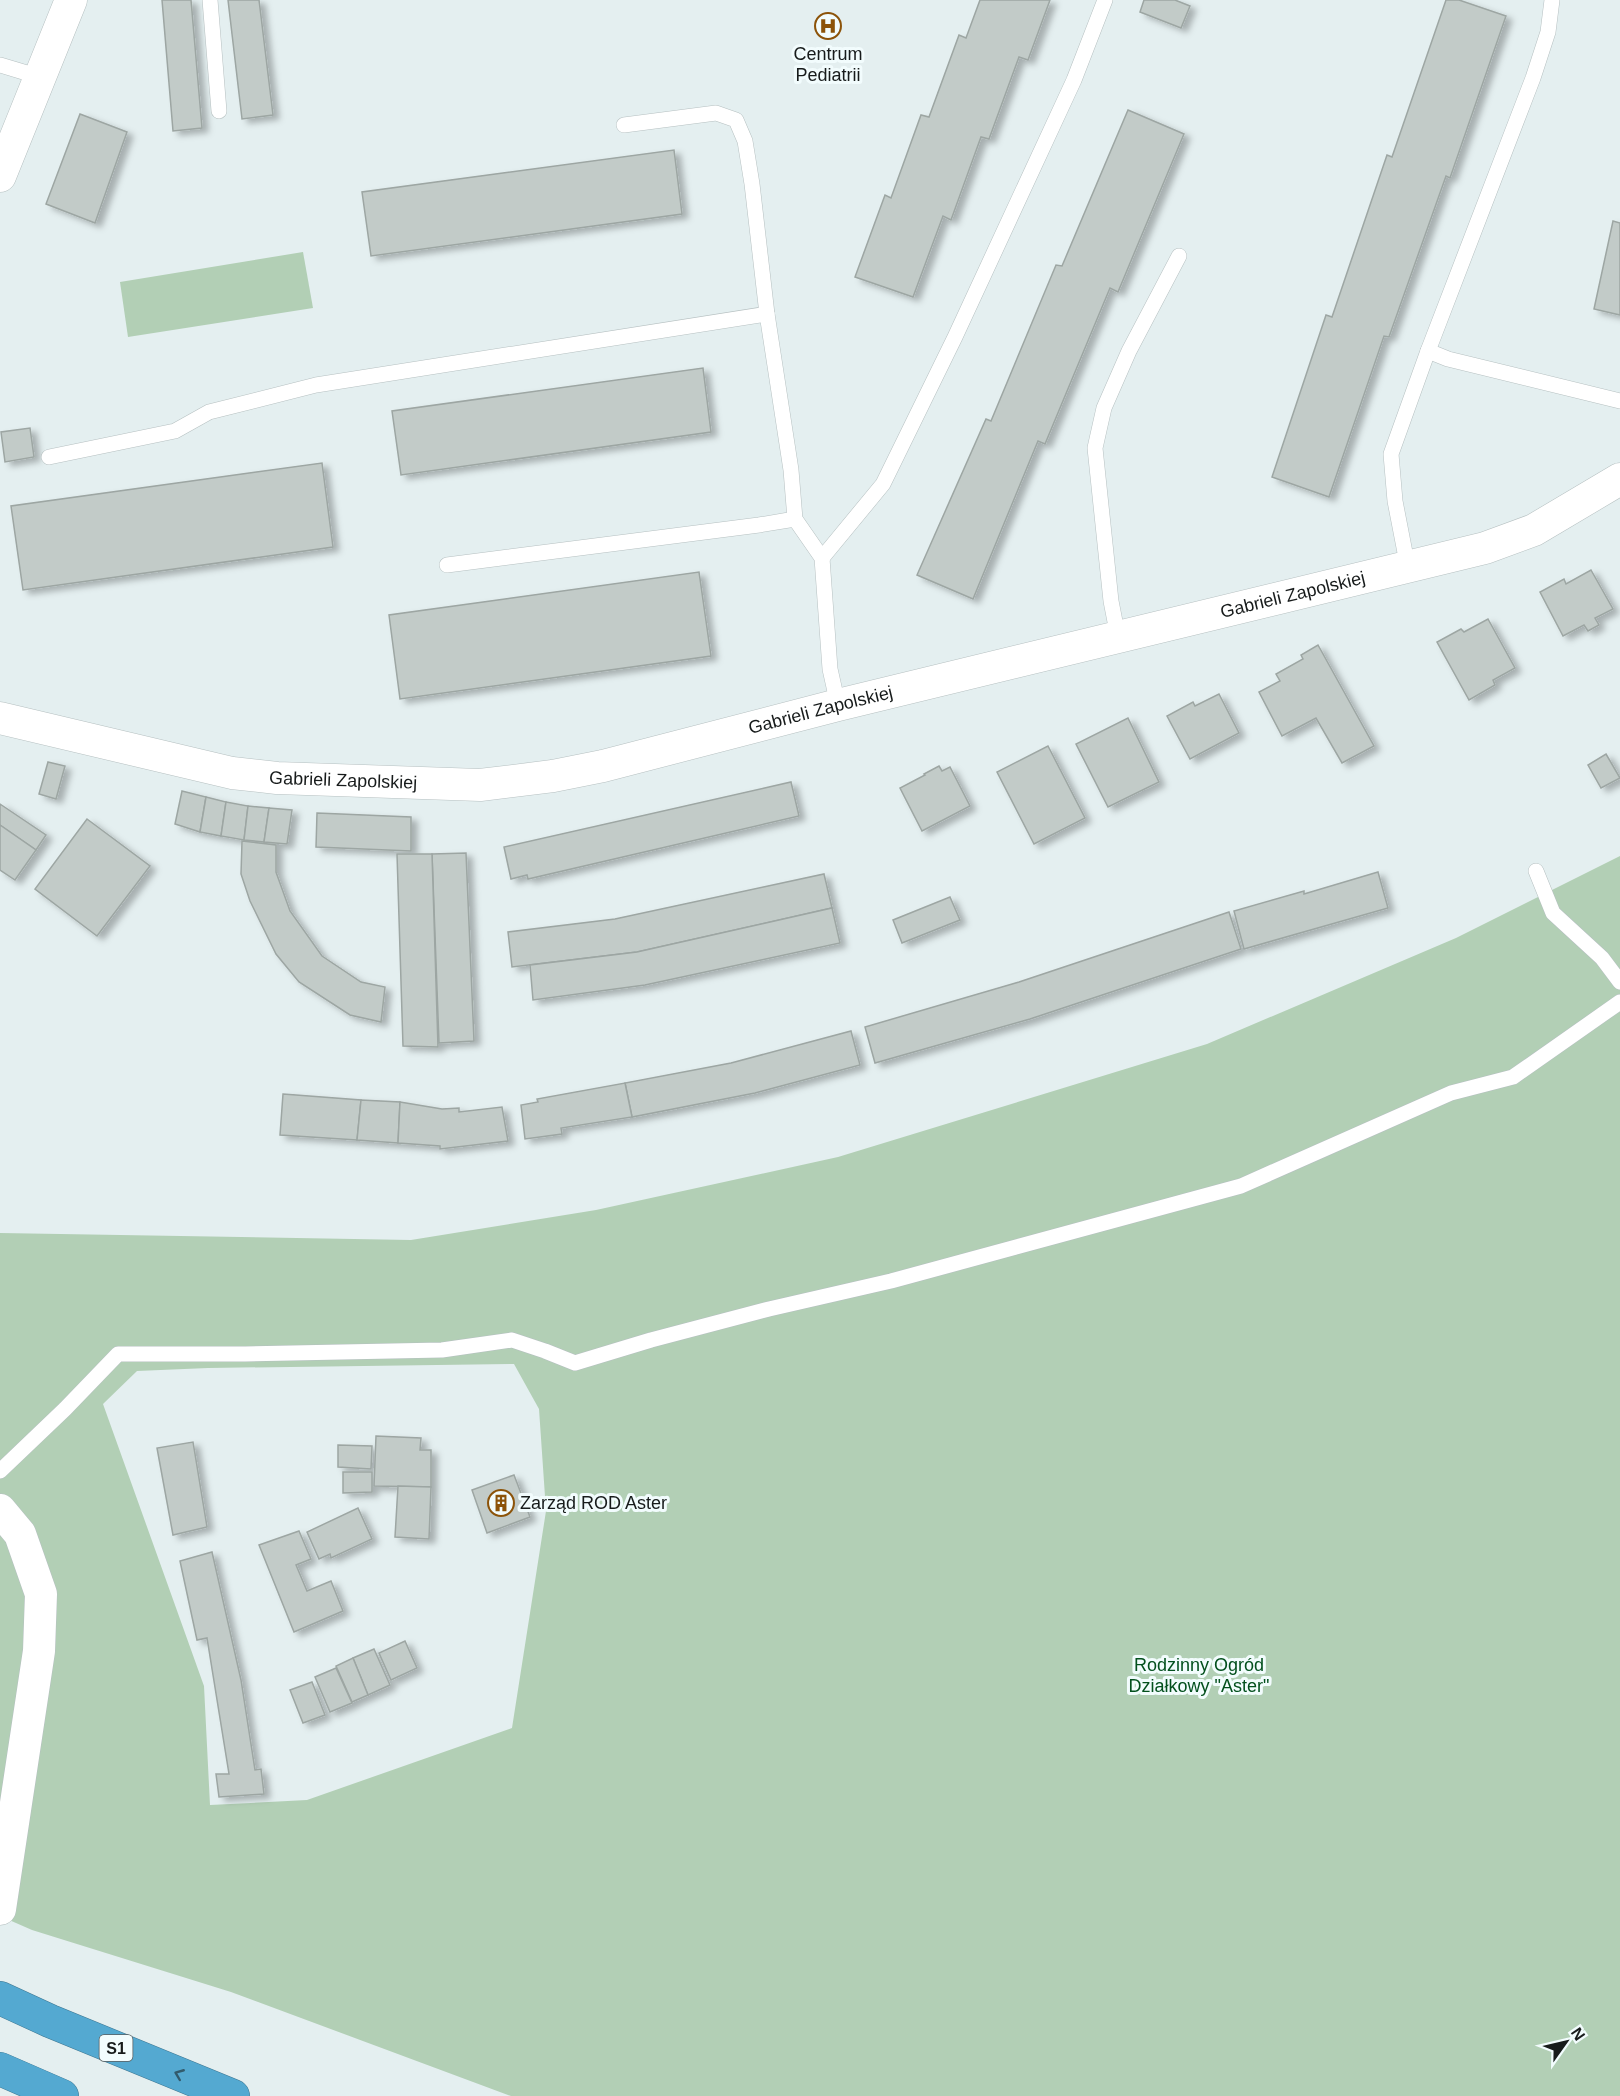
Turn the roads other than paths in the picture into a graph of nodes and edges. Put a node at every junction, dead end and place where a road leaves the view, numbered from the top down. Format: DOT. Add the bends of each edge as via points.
graph roads {
  1 [pos="71,0"];
  2 [pos="210,0"];
  3 [pos="1105,0"];
  4 [pos="1552,0"];
  5 [pos="0,65"];
  6 [pos="40,77"];
  7 [pos="219,111"];
  8 [pos="624,125"];
  9 [pos="0,176"];
  10 [pos="1179,256"];
  11 [pos="767,314"];
  12 [pos="1428,351"];
  13 [pos="1620,401"];
  14 [pos="49,457"];
  15 [pos="1620,479"];
  16 [pos="795,519"];
  17 [pos="822,558"];
  18 [pos="447,565"];
  19 [pos="1408,568"];
  20 [pos="1118,637"];
  21 [pos="838,705"];
  22 [pos="0,718"];
  23 [pos="1536,871"];
  24 [pos="1620,982"];
  25 [pos="1620,1002"];
  26 [pos="0,1471"];
  27 [pos="0,1510"];
  28 [pos="0,1909"];
  29 [pos="0,1998"];
  30 [pos="0,2069"];
  31 [pos="62,2096"];
  32 [pos="233,2096"];
  1 -- 6 [label="street"];
  2 -- 7 [label="lane"];
  3 -- 17 [label="lane" via="1069,91 883,484"];
  4 -- 12 [label="lane" via="1548,32 1533,78"];
  5 -- 6 [label="lane"];
  6 -- 9 [label="street"];
  8 -- 11 [label="lane" via="716,113 736,120 745,141 752,184"];
  10 -- 20 [label="lane" via="1104,408 1095,448"];
  11 -- 14 [label="lane" via="316,385 209,412 175,431"];
  11 -- 16 [label="lane"];
  12 -- 13 [label="lane"];
  12 -- 19 [label="lane" via="1391,454"];
  15 -- 19 [label="street, Gabrieli Zapolskiej" via="1534,530 1485,548"];
  16 -- 17 [label="lane"];
  16 -- 18 [label="lane"];
  17 -- 21 [label="lane" via="830,669"];
  19 -- 20 [label="street, Gabrieli Zapolskiej"];
  20 -- 21 [label="street, Gabrieli Zapolskiej"];
  21 -- 22 [label="street, Gabrieli Zapolskiej" via="603,766 480,784 277,778 232,773"];
  23 -- 24 [label="lane" via="1553,913 1602,958"];
  25 -- 26 [label="lane" via="1513,1077 1451,1093 1241,1186 891,1281 651,1340 575,1364 512,1340 442,1350 118,1354"];
  27 -- 28 [label="street" via="20,1534 40,1594 39,1651"];
  32 -- 29 [label="highway, S1, one-way"];
  30 -- 31 [label="highway"];
}
